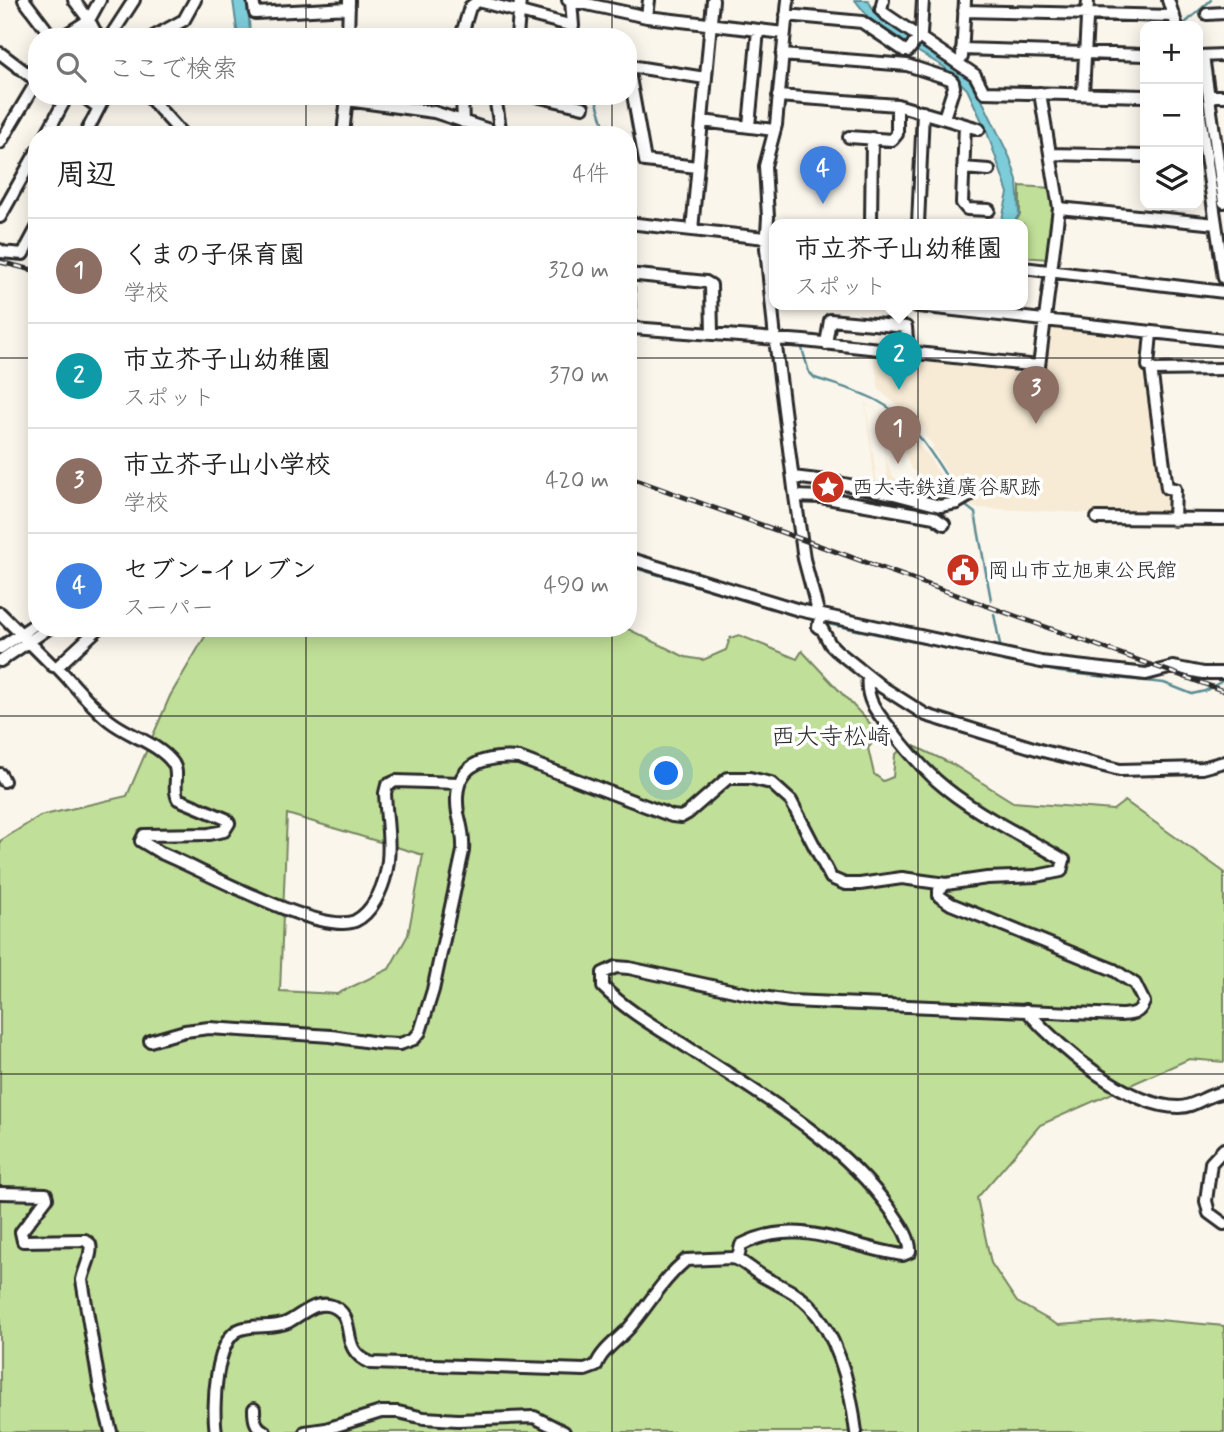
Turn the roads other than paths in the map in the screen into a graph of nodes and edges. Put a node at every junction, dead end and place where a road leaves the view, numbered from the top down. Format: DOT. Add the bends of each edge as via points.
graph roads {
  1 [pos="24,0"];
  2 [pos="74,0"];
  3 [pos="100,0"];
  4 [pos="134,0"];
  5 [pos="195,0"];
  6 [pos="253,0"];
  7 [pos="520,0"];
  8 [pos="569,0"];
  9 [pos="649,0"];
  10 [pos="713,0"];
  11 [pos="788,0"];
  12 [pos="873,0"];
  13 [pos="923,0"];
  14 [pos="1044,0"];
  15 [pos="1088,0"];
  16 [pos="1168,0"];
  17 [pos="349,4"];
  18 [pos="882,5"];
  19 [pos="965,5"];
  20 [pos="1004,6"];
  21 [pos="519,13"];
  22 [pos="1043,13"];
  23 [pos="1224,13"];
  24 [pos="1087,14"];
  25 [pos="1207,14"];
  26 [pos="786,15"];
  27 [pos="647,17"];
  28 [pos="89,20"];
  29 [pos="1176,21"];
  30 [pos="709,24"];
  31 [pos="45,28"];
  32 [pos="76,28"];
  33 [pos="93,28"];
  34 [pos="116,28"];
  35 [pos="169,28"];
  36 [pos="348,28"];
  37 [pos="464,28"];
  38 [pos="518,28"];
  39 [pos="758,30"];
  40 [pos="785,33"];
  41 [pos="918,38"];
  42 [pos="908,50"];
  43 [pos="962,50"];
  44 [pos="0,52"];
  45 [pos="1085,54"];
  46 [pos="782,55"];
  47 [pos="1140,55"];
  48 [pos="1224,55"];
  49 [pos="1203,56"];
  50 [pos="904,65"];
  51 [pos="962,65"];
  52 [pos="637,67"];
  53 [pos="1203,69"];
  54 [pos="28,74"];
  55 [pos="705,78"];
  56 [pos="1040,93"];
  57 [pos="1083,94"];
  58 [pos="28,96"];
  59 [pos="779,96"];
  60 [pos="1140,96"];
  61 [pos="1209,96"];
  62 [pos="1224,96"];
  63 [pos="61,105"];
  64 [pos="95,105"];
  65 [pos="100,105"];
  66 [pos="156,105"];
  67 [pos="346,105"];
  68 [pos="390,105"];
  69 [pos="462,105"];
  70 [pos="497,105"];
  71 [pos="574,105"];
  72 [pos="635,105"];
  73 [pos="897,105"];
  74 [pos="583,107"];
  75 [pos="99,108"];
  76 [pos="923,112"];
  77 [pos="944,118"];
  78 [pos="702,121"];
  79 [pos="463,122"];
  80 [pos="965,125"];
  81 [pos="50,126"];
  82 [pos="90,126"];
  83 [pos="175,126"];
  84 [pos="344,126"];
  85 [pos="476,126"];
  86 [pos="501,126"];
  87 [pos="749,126"];
  88 [pos="979,129"];
  89 [pos="774,130"];
  90 [pos="849,137"];
  91 [pos="872,138"];
  92 [pos="1219,138"];
  93 [pos="0,143"];
  94 [pos="1050,154"];
  95 [pos="1140,156"];
  96 [pos="1203,161"];
  97 [pos="28,166"];
  98 [pos="697,167"];
  99 [pos="963,168"];
  100 [pos="989,170"];
  101 [pos="1222,180"];
  102 [pos="1224,202"];
  103 [pos="1059,208"];
  104 [pos="989,210"];
  105 [pos="0,216"];
  106 [pos="871,219"];
  107 [pos="918,219"];
  108 [pos="637,224"];
  109 [pos="769,224"];
  110 [pos="1216,224"];
  111 [pos="692,229"];
  112 [pos="769,239"];
  113 [pos="28,245"];
  114 [pos="0,250"];
  115 [pos="1028,269"];
  116 [pos="1051,271"];
  117 [pos="637,275"];
  118 [pos="1224,278"];
  119 [pos="1224,292"];
  120 [pos="774,310"];
  121 [pos="954,310"];
  122 [pos="1045,320"];
  123 [pos="637,328"];
  124 [pos="1151,333"];
  125 [pos="712,334"];
  126 [pos="775,339"];
  127 [pos="1224,340"];
  128 [pos="826,344"];
  129 [pos="908,353"];
  130 [pos="1151,368"];
  131 [pos="1224,369"];
  132 [pos="793,477"];
  133 [pos="795,496"];
  134 [pos="963,499"];
  135 [pos="1097,518"];
  136 [pos="1224,519"];
  137 [pos="1174,520"];
  138 [pos="944,524"];
  139 [pos="637,561"];
  140 [pos="0,613"];
  141 [pos="819,619"];
  142 [pos="28,634"];
  143 [pos="28,637"];
  144 [pos="89,637"];
  145 [pos="25,638"];
  146 [pos="0,648"];
  147 [pos="0,661"];
  148 [pos="57,667"];
  149 [pos="1224,673"];
  150 [pos="868,676"];
  151 [pos="1224,762"];
  152 [pos="460,783"];
  153 [pos="946,884"];
  154 [pos="1026,1010"];
  155 [pos="150,1041"];
  156 [pos="1224,1092"];
  157 [pos="1224,1149"];
  158 [pos="0,1193"];
  159 [pos="1224,1224"];
  160 [pos="738,1258"];
  161 [pos="254,1409"];
  162 [pos="111,1432"];
  163 [pos="216,1432"];
  164 [pos="265,1432"];
  165 [pos="305,1432"];
  166 [pos="564,1432"];
  167 [pos="856,1432"];
  1 -- 31 [label="street"];
  2 -- 28 [label="street"];
  3 -- 28 [label="street"];
  4 -- 34 [label="street"];
  5 -- 35 [label="street" via="184,20"];
  6 -- 17 [label="street" via="255,13"];
  7 -- 21 [label="street"];
  8 -- 21 [label="street" via="573,26"];
  8 -- 27 [label="street"];
  9 -- 27 [label="street"];
  10 -- 30 [label="street"];
  11 -- 26 [label="street"];
  12 -- 18 [label="street"];
  13 -- 41 [label="street"];
  14 -- 22 [label="street"];
  15 -- 24 [label="street"];
  16 -- 29 [label="street"];
  17 -- 36 [label="street"];
  18 -- 41 [label="street"];
  19 -- 20 [label="street"];
  19 -- 43 [label="street"];
  20 -- 22 [label="street"];
  21 -- 37 [label="street" via="478,1 470,7"];
  21 -- 38 [label="street"];
  22 -- 24 [label="street"];
  23 -- 25 [label="street"];
  24 -- 29 [label="street"];
  24 -- 45 [label="street"];
  26 -- 40 [label="street"];
  26 -- 42 [label="street" via="860,22"];
  27 -- 30 [label="street"];
  28 -- 32 [label="street"];
  28 -- 33 [label="street"];
  30 -- 39 [label="street"];
  30 -- 55 [label="street"];
  39 -- 40 [label="street"];
  39 -- 87 [label="street"];
  40 -- 46 [label="street"];
  41 -- 42 [label="street"];
  41 -- 51 [label="street"];
  42 -- 50 [label="street"];
  43 -- 45 [label="street"];
  43 -- 51 [label="street"];
  44 -- 54 [label="street"];
  45 -- 47 [label="street"];
  45 -- 57 [label="street"];
  46 -- 50 [label="street"];
  46 -- 59 [label="street"];
  48 -- 49 [label="street"];
  50 -- 77 [label="street" via="953,82"];
  51 -- 56 [label="street" via="975,75 984,92"];
  52 -- 55 [label="street"];
  53 -- 61 [label="street"];
  55 -- 78 [label="street"];
  56 -- 57 [label="street"];
  56 -- 94 [label="street"];
  57 -- 60 [label="street"];
  58 -- 93 [label="street"];
  59 -- 73 [label="street"];
  59 -- 89 [label="street"];
  61 -- 62 [label="street"];
  61 -- 92 [label="street"];
  63 -- 81 [label="street"];
  64 -- 75 [label="street"];
  65 -- 75 [label="street"];
  66 -- 83 [label="street"];
  67 -- 84 [label="street"];
  68 -- 79 [label="street"];
  69 -- 79 [label="street"];
  70 -- 86 [label="street"];
  71 -- 74 [label="street"];
  72 -- 98 [label="street" via="645,161"];
  73 -- 76 [label="street"];
  73 -- 91 [label="street" via="897,134 892,140"];
  75 -- 82 [label="street"];
  76 -- 77 [label="street"];
  76 -- 107 [label="street"];
  77 -- 80 [label="street"];
  78 -- 87 [label="street"];
  78 -- 98 [label="street"];
  79 -- 85 [label="street"];
  80 -- 88 [label="street"];
  80 -- 99 [label="street"];
  87 -- 89 [label="street"];
  89 -- 109 [label="street" via="765,166"];
  90 -- 91 [label="street"];
  91 -- 106 [label="street"];
  92 -- 101 [label="street"];
  94 -- 95 [label="street"];
  94 -- 103 [label="street"];
  96 -- 110 [label="street"];
  97 -- 105 [label="street"];
  98 -- 111 [label="street"];
  99 -- 100 [label="street"];
  99 -- 104 [label="street" via="962,203 967,209"];
  101 -- 102 [label="street"];
  103 -- 110 [label="street"];
  103 -- 116 [label="street"];
  108 -- 111 [label="street"];
  110 -- 118 [label="street"];
  111 -- 112 [label="street"];
  113 -- 114 [label="street" via="23,254"];
  115 -- 116 [label="street"];
  116 -- 119 [label="street"];
  116 -- 122 [label="street"];
  117 -- 125 [label="street" via="711,285"];
  120 -- 126 [label="street"];
  121 -- 122 [label="street"];
  122 -- 124 [label="street"];
  122 -- 129 [label="street" via="1039,366"];
  123 -- 125 [label="street"];
  124 -- 127 [label="street"];
  124 -- 130 [label="street"];
  125 -- 126 [label="street"];
  126 -- 128 [label="street"];
  126 -- 132 [label="street"];
  128 -- 129 [label="street"];
  128 -- 129 [label="street" via="830,320 906,327"];
  130 -- 131 [label="street"];
  130 -- 137 [label="street" via="1167,488 1175,489"];
  132 -- 133 [label="street"];
  132 -- 134 [label="street" via="940,506"];
  133 -- 138 [label="street" via="934,517"];
  133 -- 141 [label="street"];
  135 -- 137 [label="street"];
  136 -- 137 [label="street"];
  139 -- 141 [label="street"];
  140 -- 145 [label="street"];
  141 -- 149 [label="street" via="1050,664 1146,674 1174,667"];
  141 -- 150 [label="street" via="830,644"];
  142 -- 145 [label="street"];
  143 -- 145 [label="street"];
  144 -- 148 [label="street"];
  145 -- 146 [label="street"];
  145 -- 147 [label="street"];
  145 -- 148 [label="street"];
  148 -- 152 [label="street" via="110,721 173,763 178,799 229,823 224,831 144,835 141,841 299,914 348,923 371,908 388,861 387,785 396,781"];
  150 -- 151 [label="street" via="926,715 1120,770 1202,768"];
  150 -- 153 [label="street" via="872,706 938,782 1064,860 1055,874"];
  152 -- 153 [label="street" via="467,769 481,760 519,758 681,817 727,778 750,778 771,783 791,802 836,882 915,878"];
  152 -- 155 [label="street" via="457,799 463,851 433,990 414,1039 378,1043 209,1028"];
  153 -- 154 [label="street" via="939,896 951,904 1114,970 1135,984 1144,1002 1134,1014 1121,1015"];
  154 -- 156 [label="street" via="1046,1033 1123,1091 1175,1107 1188,1107 1210,1094"];
  154 -- 160 [label="street" via="790,1001 629,968 603,973 603,986 638,1015 826,1141 880,1196 910,1247 910,1252 902,1255 813,1232 786,1231 741,1245"];
  157 -- 159 [label="street" via="1211,1163 1206,1200 1209,1213"];
  158 -- 162 [label="street" via="46,1194 41,1208 21,1232 23,1241 85,1240 92,1248 82,1280"];
  160 -- 163 [label="street" via="686,1260 661,1283 596,1366 585,1370 371,1363 352,1350 344,1316 323,1304 288,1322 239,1329 225,1346 219,1369 214,1392"];
  160 -- 167 [label="street" via="790,1290 822,1322 848,1383"];
  161 -- 164 [label="street" via="254,1420"];
  165 -- 166 [label="street" via="381,1412 398,1412 458,1420 534,1417"];
}
